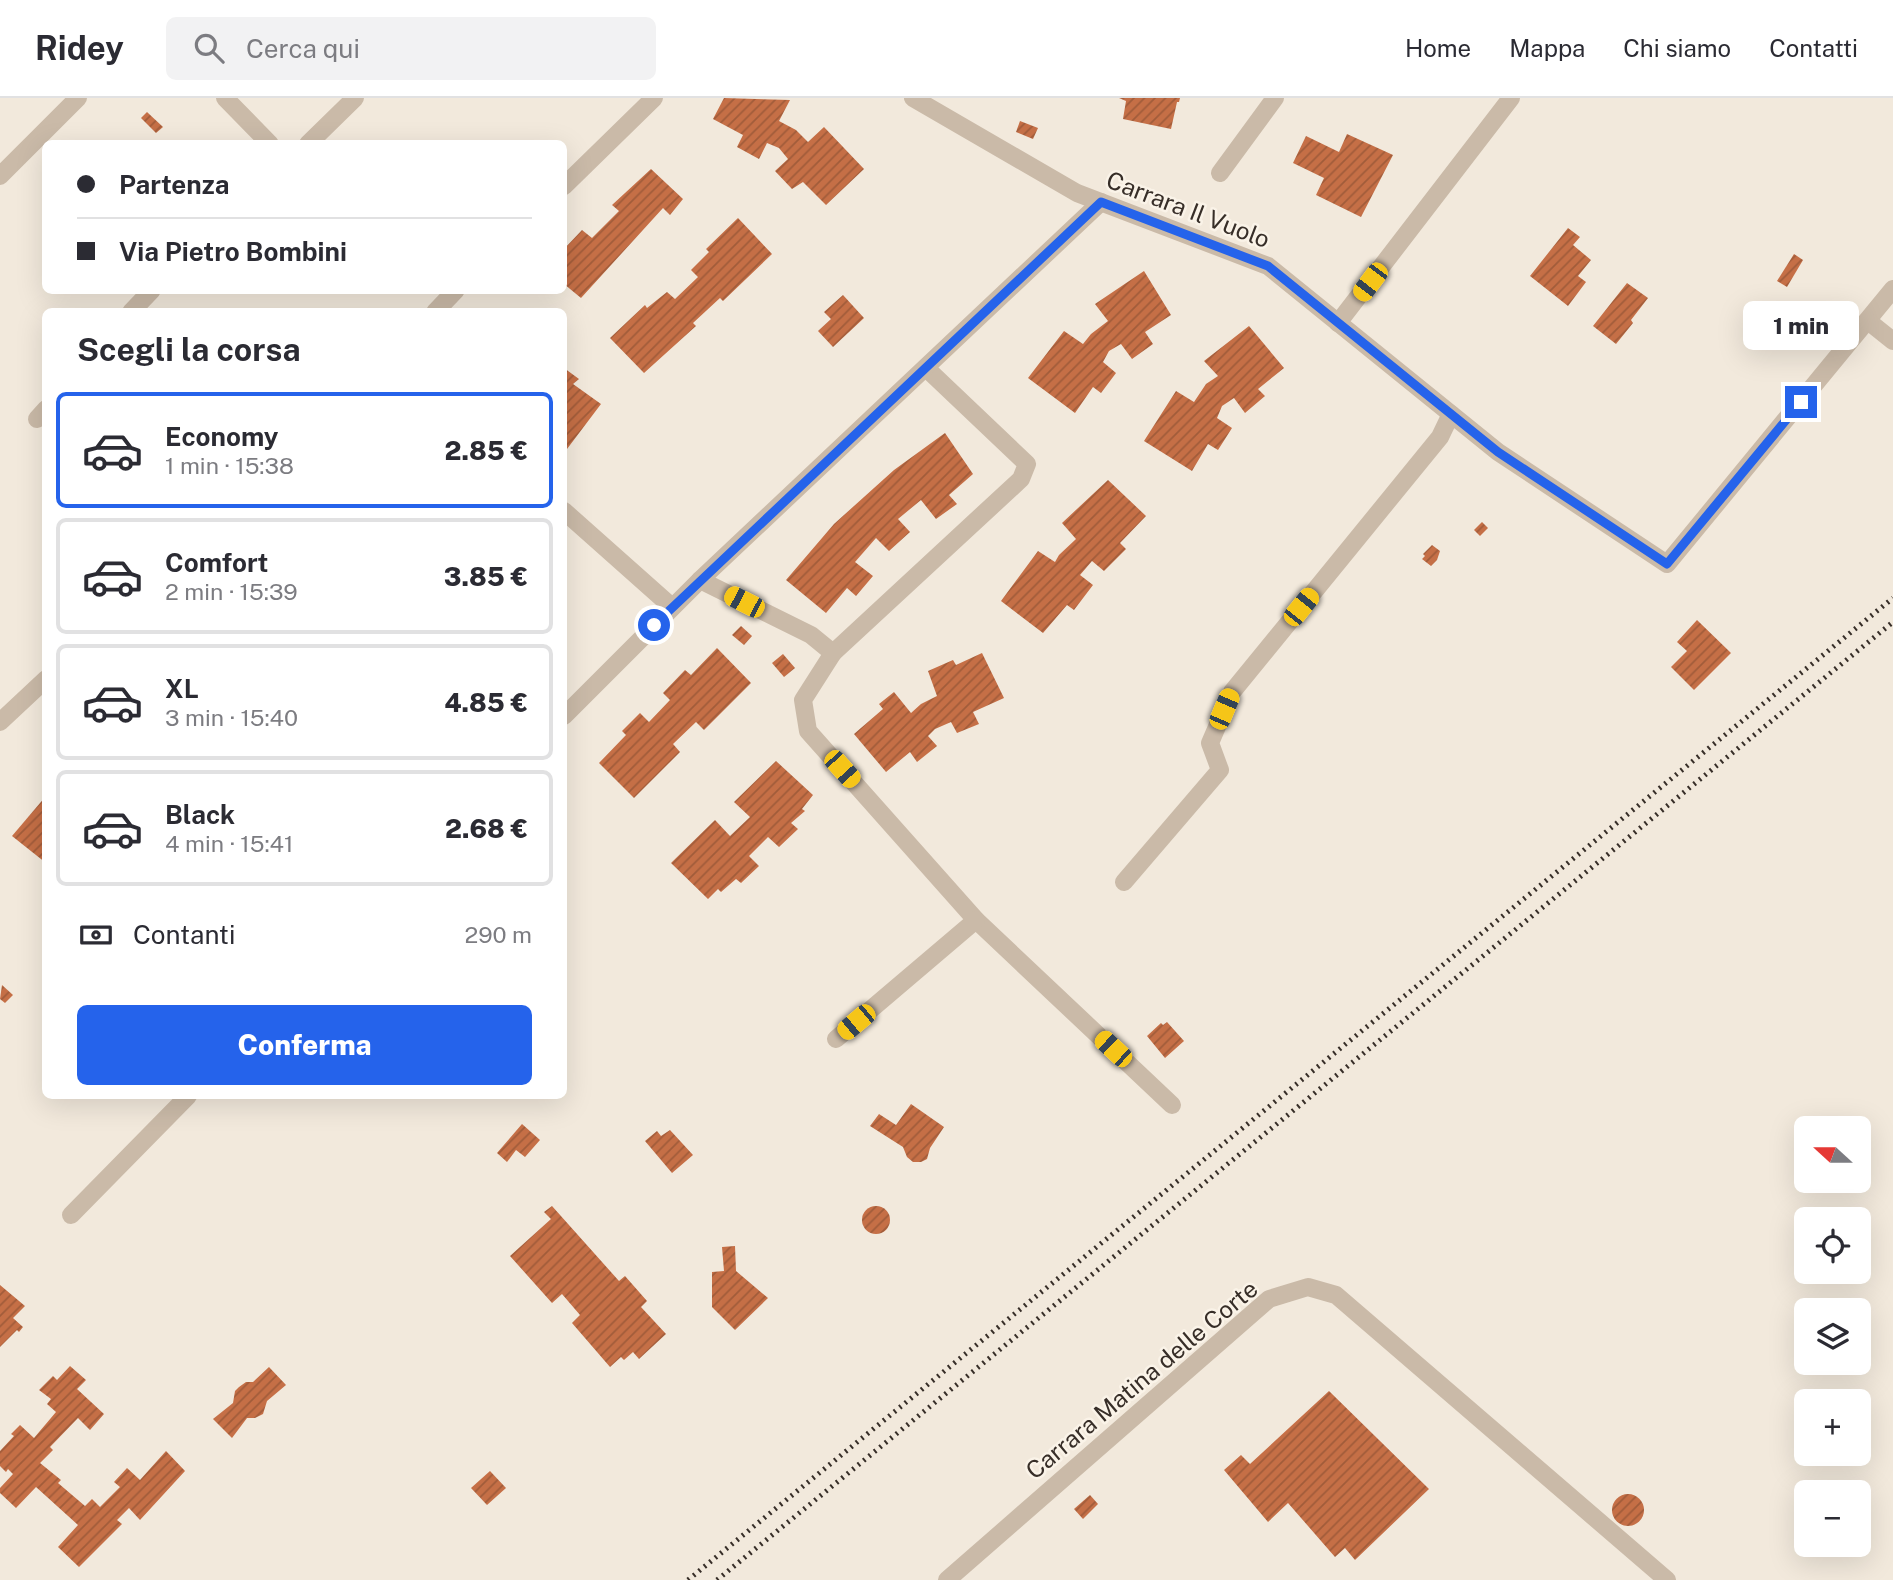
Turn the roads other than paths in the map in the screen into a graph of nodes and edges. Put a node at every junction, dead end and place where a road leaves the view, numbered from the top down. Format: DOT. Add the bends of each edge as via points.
graph roads {
  1 [pos="78,98"];
  2 [pos="225,98"];
  3 [pos="355,98"];
  4 [pos="654,98"];
  5 [pos="913,98"];
  6 [pos="1275,98"];
  7 [pos="1511,98"];
  8 [pos="266,140"];
  9 [pos="312,140"];
  10 [pos="1220,173"];
  11 [pos="0,176"];
  12 [pos="567,183"];
  13 [pos="1101,202"];
  14 [pos="1893,289"];
  15 [pos="148,294"];
  16 [pos="452,294"];
  17 [pos="135,308"];
  18 [pos="439,308"];
  19 [pos="1868,321"];
  20 [pos="1338,323"];
  21 [pos="1893,341"];
  22 [pos="926,368"];
  23 [pos="1451,414"];
  24 [pos="567,514"];
  25 [pos="700,580"];
  26 [pos="672,607"];
  27 [pos="833,653"];
  28 [pos="42,683"];
  29 [pos="567,713"];
  30 [pos="0,722"];
  31 [pos="1124,882"];
  32 [pos="976,920"];
  33 [pos="836,1039"];
  34 [pos="185,1099"];
  35 [pos="1172,1105"];
  36 [pos="71,1215"];
  37 [pos="947,1580"];
  38 [pos="1667,1580"];
  1 -- 11 [label="street"];
  2 -- 8 [label="street"];
  3 -- 9 [label="street"];
  4 -- 12 [label="street"];
  5 -- 13 [label="street, Carrara Il Vuolo" via="1077,193"];
  6 -- 10 [label="street"];
  7 -- 20 [label="street"];
  13 -- 20 [label="street, Carrara Il Vuolo" via="1268,266"];
  13 -- 22 [label="street"];
  14 -- 19 [label="street"];
  15 -- 17 [label="street"];
  16 -- 18 [label="street"];
  19 -- 21 [label="street"];
  19 -- 23 [label="street, Carrara Il Vuolo" via="1667,564 1498,452"];
  20 -- 23 [label="street, Carrara Il Vuolo"];
  22 -- 25 [label="street"];
  22 -- 27 [label="street" via="1027,464 1021,479"];
  23 -- 31 [label="street" via="1440,437 1232,692 1209,744 1220,770"];
  24 -- 26 [label="street"];
  25 -- 26 [label="street"];
  25 -- 27 [label="street" via="811,635"];
  26 -- 29 [label="street"];
  27 -- 32 [label="street" via="803,700 808,731"];
  28 -- 30 [label="street"];
  32 -- 33 [label="street"];
  32 -- 35 [label="street"];
  34 -- 36 [label="street"];
  37 -- 38 [label="street, Carrara Matina delle Corte" via="1269,1299 1308,1287 1336,1295"];
}
